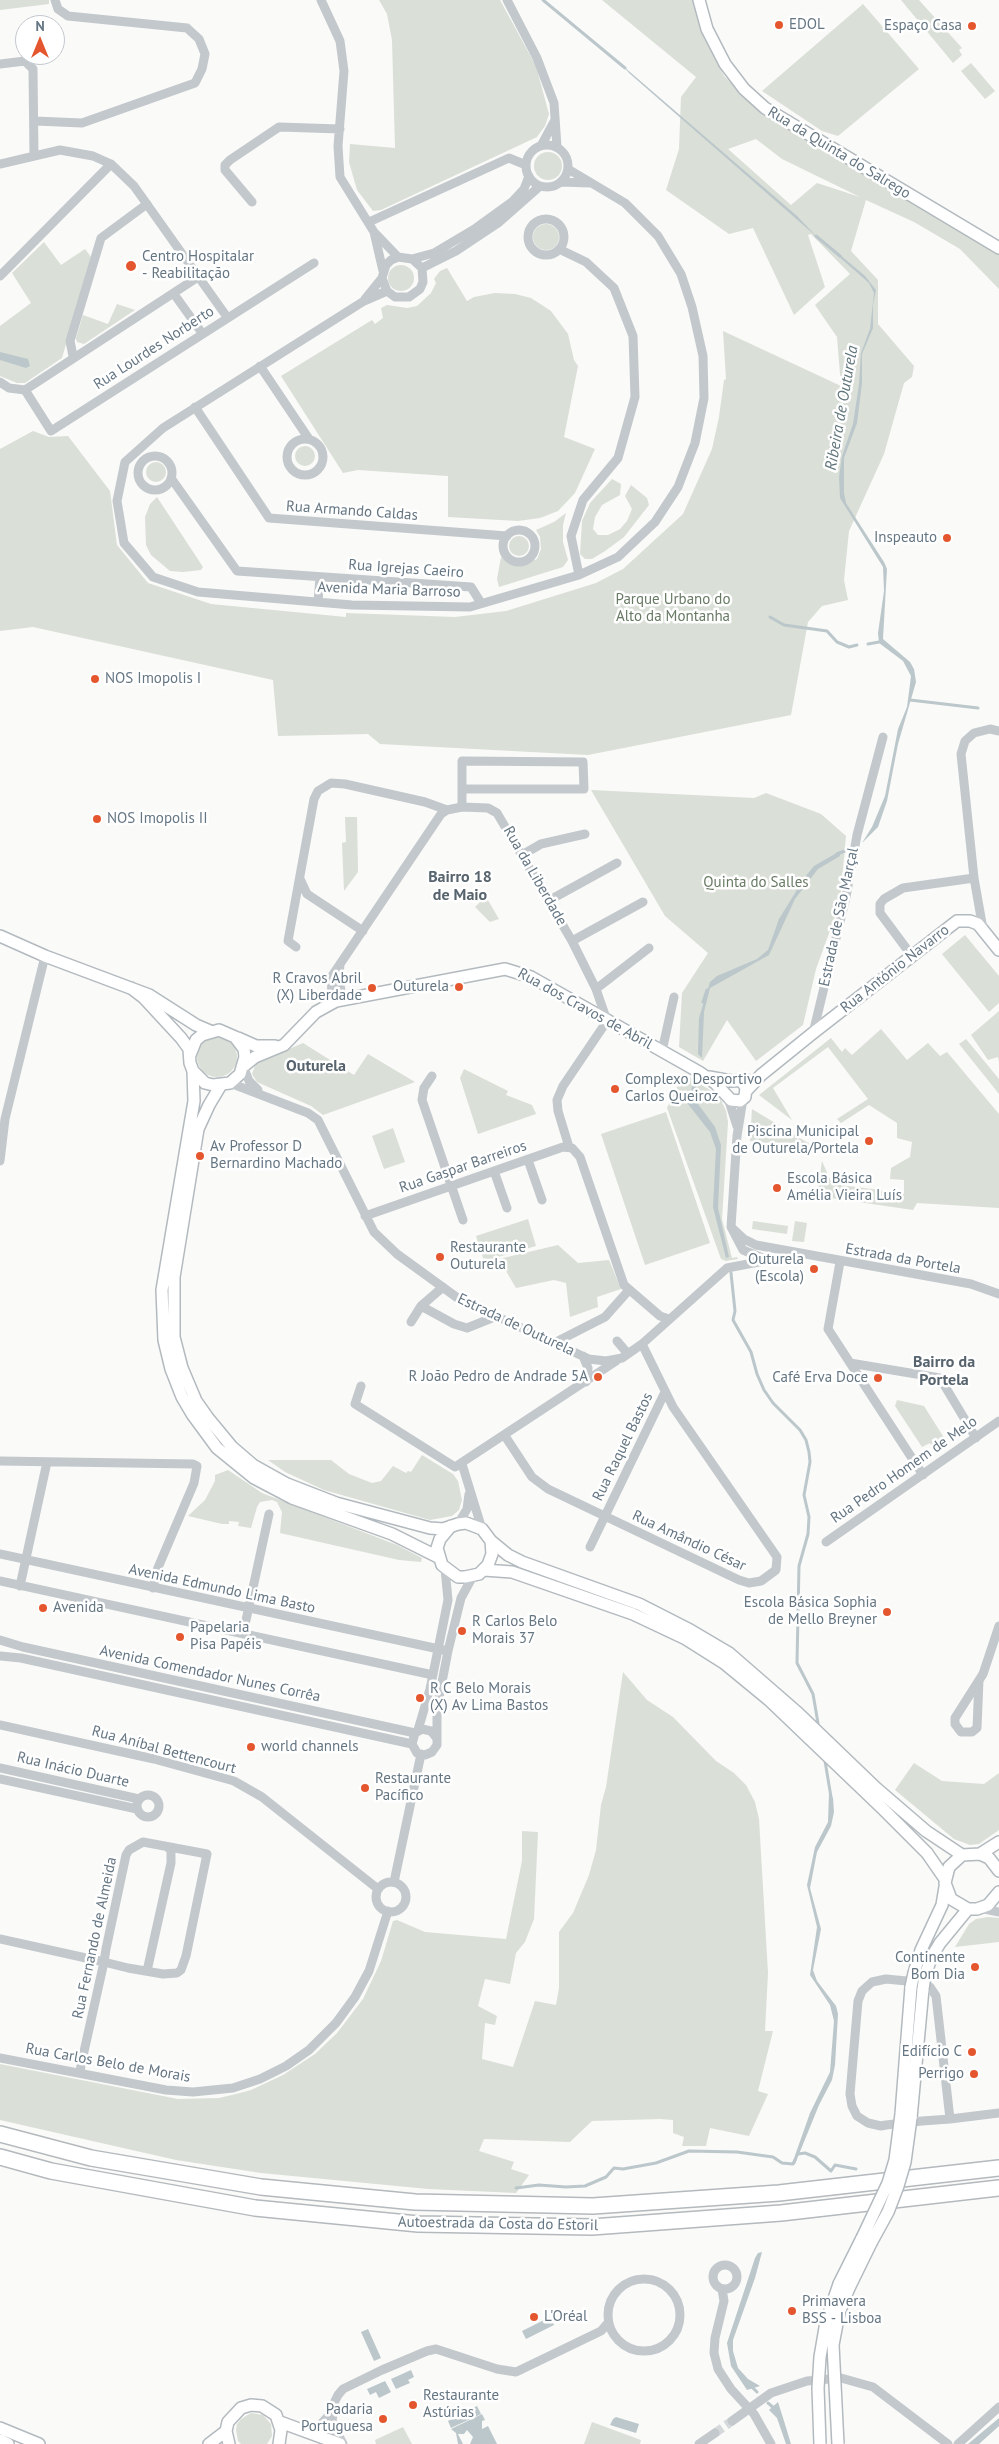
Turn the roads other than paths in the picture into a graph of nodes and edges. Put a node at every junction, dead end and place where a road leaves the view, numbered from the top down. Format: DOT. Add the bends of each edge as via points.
graph roads {
  1 [pos="55,0"];
  2 [pos="321,0"];
  3 [pos="507,0"];
  4 [pos="700,0"];
  5 [pos="0,64"];
  6 [pos="555,119"];
  7 [pos="35,122"];
  8 [pos="340,129"];
  9 [pos="541,146"];
  10 [pos="557,147"];
  11 [pos="34,156"];
  12 [pos="0,164"];
  13 [pos="110,164"];
  14 [pos="526,165"];
  15 [pos="568,169"];
  16 [pos="529,176"];
  17 [pos="562,182"];
  18 [pos="589,183"];
  19 [pos="540,186"];
  20 [pos="252,202"];
  21 [pos="148,204"];
  22 [pos="368,222"];
  23 [pos="374,232"];
  24 [pos="999,248"];
  25 [pos="559,249"];
  26 [pos="398,257"];
  27 [pos="412,259"];
  28 [pos="314,264"];
  29 [pos="422,268"];
  30 [pos="382,275"];
  31 [pos="0,276"];
  32 [pos="198,277"];
  33 [pos="387,291"];
  34 [pos="174,294"];
  35 [pos="364,301"];
  36 [pos="227,317"];
  37 [pos="202,333"];
  38 [pos="73,356"];
  39 [pos="260,366"];
  40 [pos="0,382"];
  41 [pos="24,390"];
  42 [pos="195,407"];
  43 [pos="309,439"];
  44 [pos="171,478"];
  45 [pos="507,536"];
  46 [pos="579,575"];
  47 [pos="320,578"];
  48 [pos="318,602"];
  49 [pos="481,603"];
  50 [pos="999,730"];
  51 [pos="883,737"];
  52 [pos="462,789"];
  53 [pos="462,807"];
  54 [pos="447,810"];
  55 [pos="586,834"];
  56 [pos="522,855"];
  57 [pos="617,863"];
  58 [pos="300,876"];
  59 [pos="974,878"];
  60 [pos="311,896"];
  61 [pos="548,901"];
  62 [pos="643,902"];
  63 [pos="294,906"];
  64 [pos="983,929"];
  65 [pos="363,931"];
  66 [pos="0,936"];
  67 [pos="572,941"];
  68 [pos="296,946"];
  69 [pos="649,948"];
  70 [pos="999,950"];
  71 [pos="45,956"];
  72 [pos="912,956"];
  73 [pos="132,988"];
  74 [pos="596,989"];
  75 [pos="674,998"];
  76 [pos="337,1002"];
  77 [pos="607,1021"];
  78 [pos="210,1031"];
  79 [pos="813,1033"];
  80 [pos="235,1037"];
  81 [pos="293,1038"];
  82 [pos="662,1051"];
  83 [pos="190,1055"];
  84 [pos="244,1066"];
  85 [pos="193,1071"];
  86 [pos="432,1076"];
  87 [pos="707,1077"];
  88 [pos="226,1084"];
  89 [pos="741,1088"];
  90 [pos="266,1096"];
  91 [pos="728,1097"];
  92 [pos="737,1136"];
  93 [pos="569,1147"];
  94 [pos="528,1160"];
  95 [pos="0,1161"];
  96 [pos="494,1171"];
  97 [pos="451,1185"];
  98 [pos="542,1200"];
  99 [pos="507,1208"];
  100 [pos="365,1216"];
  101 [pos="463,1220"];
  102 [pos="731,1227"];
  103 [pos="746,1240"];
  104 [pos="746,1251"];
  105 [pos="800,1254"];
  106 [pos="767,1260"];
  107 [pos="840,1262"];
  108 [pos="738,1265"];
  109 [pos="443,1287"];
  110 [pos="629,1290"];
  111 [pos="998,1293"];
  112 [pos="421,1306"];
  113 [pos="497,1316"];
  114 [pos="669,1320"];
  115 [pos="411,1322"];
  116 [pos="617,1341"];
  117 [pos="554,1343"];
  118 [pos="642,1344"];
  119 [pos="583,1356"];
  120 [pos="625,1356"];
  121 [pos="850,1363"];
  122 [pos="586,1382"];
  123 [pos="361,1386"];
  124 [pos="665,1392"];
  125 [pos="999,1421"];
  126 [pos="505,1436"];
  127 [pos="976,1438"];
  128 [pos="0,1461"];
  129 [pos="47,1462"];
  130 [pos="462,1464"];
  131 [pos="923,1475"];
  132 [pos="468,1487"];
  133 [pos="269,1514"];
  134 [pos="604,1515"];
  135 [pos="454,1525"];
  136 [pos="482,1529"];
  137 [pos="491,1542"];
  138 [pos="826,1542"];
  139 [pos="590,1547"];
  140 [pos="0,1554"];
  141 [pos="438,1557"];
  142 [pos="27,1560"];
  143 [pos="445,1569"];
  144 [pos="484,1570"];
  145 [pos="473,1576"];
  146 [pos="0,1581"];
  147 [pos="20,1586"];
  148 [pos="153,1588"];
  149 [pos="249,1609"];
  150 [pos="999,1626"];
  151 [pos="243,1634"];
  152 [pos="0,1640"];
  153 [pos="444,1650"];
  154 [pos="0,1656"];
  155 [pos="433,1676"];
  156 [pos="979,1680"];
  157 [pos="0,1725"];
  158 [pos="416,1732"];
  159 [pos="436,1737"];
  160 [pos="412,1744"];
  161 [pos="421,1754"];
  162 [pos="0,1768"];
  163 [pos="0,1779"];
  164 [pos="139,1799"];
  165 [pos="137,1809"];
  166 [pos="999,1842"];
  167 [pos="167,1847"];
  168 [pos="980,1854"];
  169 [pos="962,1855"];
  170 [pos="999,1871"];
  171 [pos="394,1882"];
  172 [pos="945,1882"];
  173 [pos="378,1889"];
  174 [pos="999,1892"];
  175 [pos="980,1908"];
  176 [pos="968,1909"];
  177 [pos="388,1911"];
  178 [pos="999,1912"];
  179 [pos="0,1939"];
  180 [pos="104,1962"];
  181 [pos="147,1971"];
  182 [pos="917,1988"];
  183 [pos="0,2058"];
  184 [pos="80,2073"];
  185 [pos="999,2113"];
  186 [pos="906,2116"];
  187 [pos="950,2118"];
  188 [pos="0,2134"];
  189 [pos="0,2157"];
  190 [pos="999,2168"];
  191 [pos="999,2188"];
  192 [pos="722,2289"];
  193 [pos="608,2323"];
  194 [pos="613,2335"];
  195 [pos="497,2369"];
  196 [pos="748,2408"];
  197 [pos="997,2409"];
  198 [pos="333,2410"];
  199 [pos="732,2421"];
  200 [pos="280,2422"];
  201 [pos="0,2428"];
  202 [pos="226,2431"];
  203 [pos="306,2432"];
  204 [pos="715,2433"];
  205 [pos="0,2440"];
  206 [pos="8,2444"];
  207 [pos="39,2444"];
  208 [pos="209,2444"];
  209 [pos="229,2444"];
  210 [pos="279,2444"];
  211 [pos="342,2444"];
  212 [pos="699,2444"];
  213 [pos="771,2444"];
  214 [pos="820,2444"];
  215 [pos="838,2444"];
  216 [pos="948,2444"];
  217 [pos="958,2444"];
  1 -- 7 [label="street" via="58,9 68,16 187,28 199,39 205,54 195,83 82,123"];
  2 -- 8 [label="street" via="340,41 344,71"];
  3 -- 6 [label="street" via="548,86"];
  4 -- 24 [label="street, Rua da Quinta do Salrego" via="707,29 725,64 744,89 765,108"];
  5 -- 7 [label="street" via="25,61 33,69"];
  6 -- 9 [label="street"];
  6 -- 10 [label="street"];
  7 -- 11 [label="street"];
  8 -- 20 [label="street" via="279,127 230,160 225,170"];
  8 -- 22 [label="street" via="340,177"];
  9 -- 10 [label="street"];
  9 -- 14 [label="street" via="529,154"];
  10 -- 15 [label="street" via="565,154"];
  11 -- 12 [label="street"];
  11 -- 13 [label="street" via="60,150 93,156"];
  13 -- 21 [label="street" via="129,180"];
  13 -- 31 [label="street"];
  14 -- 16 [label="street"];
  14 -- 22 [label="street" via="509,158"];
  15 -- 17 [label="street"];
  15 -- 18 [label="street, Avenida Maria Barroso"];
  16 -- 19 [label="street"];
  16 -- 27 [label="street" via="524,189 512,202 476,228 434,253"];
  17 -- 18 [label="street, Avenida Maria Barroso"];
  17 -- 19 [label="street, Avenida Maria Barroso" via="550,187"];
  18 -- 46 [label="street, Avenida Maria Barroso" via="625,203 658,236 681,274 703,356 704,398 695,443 678,487 655,522 618,557"];
  19 -- 29 [label="street" via="498,223 456,251"];
  21 -- 32 [label="street"];
  21 -- 38 [label="street" via="101,238 70,341"];
  22 -- 23 [label="street"];
  23 -- 26 [label="street"];
  23 -- 30 [label="street"];
  25 -- 25 [label="street" via="564,237 560,225 549,219 536,222 529,232 530,245 534,250 547,254"];
  25 -- 46 [label="street" via="586,262 614,288 633,336 635,396 618,458 583,500 571,536"];
  26 -- 27 [label="street"];
  26 -- 30 [label="street, Avenida Maria Barroso" via="386,265"];
  27 -- 29 [label="street"];
  28 -- 36 [label="street, Rua Lourdes Norberto"];
  29 -- 33 [label="street" via="423,282 416,294 402,298"];
  30 -- 33 [label="street"];
  30 -- 35 [label="street, Avenida Maria Barroso"];
  32 -- 34 [label="street"];
  32 -- 36 [label="street"];
  33 -- 35 [label="street, Avenida Maria Barroso"];
  34 -- 37 [label="street"];
  34 -- 38 [label="street"];
  35 -- 39 [label="street, Avenida Maria Barroso"];
  36 -- 37 [label="street, Rua Lourdes Norberto"];
  37 -- 41 [label="street, Rua Lourdes Norberto" via="51,431"];
  38 -- 41 [label="street"];
  39 -- 42 [label="street, Avenida Maria Barroso"];
  39 -- 43 [label="street"];
  40 -- 41 [label="street" via="9,388"];
  42 -- 45 [label="street, Rua Armando Caldas" via="269,518"];
  42 -- 48 [label="street, Avenida Maria Barroso" via="163,428 125,462 117,501 124,543 153,577 198,592"];
  43 -- 43 [label="street" via="296,442 288,452 289,465 305,474 318,470 323,458 320,446"];
  44 -- 47 [label="street, Rua Igrejas Caeiro" via="237,570"];
  46 -- 49 [label="street, Avenida Maria Barroso"];
  47 -- 48 [label="street"];
  47 -- 49 [label="street, Rua Igrejas Caeiro" via="470,587"];
  48 -- 49 [label="street, Avenida Maria Barroso" via="470,607"];
  50 -- 59 [label="street" via="974,732 965,741 960,754"];
  51 -- 79 [label="street, Estrada de São Marçal" via="857,835 846,897"];
  52 -- 52 [label="street" via="462,762 583,762 584,789"];
  52 -- 53 [label="street"];
  53 -- 54 [label="street, Rua da Liberdade"];
  53 -- 56 [label="street, Rua da Liberdade" via="488,808 497,813"];
  54 -- 58 [label="street" via="345,784 324,786 314,798"];
  54 -- 65 [label="street" via="435,820"];
  55 -- 56 [label="street" via="541,844"];
  56 -- 61 [label="street, Rua da Liberdade"];
  57 -- 61 [label="street"];
  58 -- 60 [label="street" via="303,889"];
  58 -- 63 [label="street"];
  59 -- 64 [label="street"];
  59 -- 72 [label="street" via="903,888 880,904 880,913"];
  60 -- 63 [label="street"];
  60 -- 65 [label="street"];
  61 -- 67 [label="street, Rua da Liberdade"];
  62 -- 67 [label="street"];
  63 -- 68 [label="street" via="288,941"];
  64 -- 70 [label="street"];
  64 -- 72 [label="street, Rua António Navarro" via="970,921 957,921"];
  65 -- 76 [label="street" via="330,982"];
  66 -- 71 [label="street"];
  67 -- 74 [label="street, Rua da Liberdade"];
  69 -- 74 [label="street"];
  71 -- 73 [label="street"];
  71 -- 95 [label="street" via="5,1118"];
  72 -- 79 [label="street, Rua António Navarro"];
  73 -- 78 [label="street"];
  73 -- 83 [label="street" via="182,1038"];
  74 -- 77 [label="street, Rua da Liberdade"];
  75 -- 82 [label="street"];
  76 -- 77 [label="street, Rua dos Cravos de Abril" via="505,969 531,976"];
  76 -- 81 [label="street" via="310,1017"];
  77 -- 82 [label="street, Rua dos Cravos de Abril"];
  77 -- 93 [label="street" via="557,1100"];
  78 -- 80 [label="street" via="219,1030"];
  78 -- 83 [label="street" via="196,1040"];
  79 -- 89 [label="street"];
  80 -- 81 [label="street" via="266,1047"];
  80 -- 84 [label="street, Estrada de Outurela" via="244,1049"];
  81 -- 84 [label="street"];
  82 -- 87 [label="street, Rua dos Cravos de Abril"];
  83 -- 85 [label="street"];
  84 -- 88 [label="street"];
  84 -- 90 [label="street, Estrada de Outurela" via="254,1087"];
  85 -- 88 [label="street, Estrada de Outurela" via="205,1082"];
  85 -- 141 [label="street" via="194,1101 162,1290 164,1340 182,1397 217,1448 254,1478 292,1498 392,1534"];
  86 -- 97 [label="street" via="424,1088 422,1100"];
  87 -- 89 [label="street"];
  87 -- 91 [label="street, Rua dos Cravos de Abril"];
  88 -- 90 [label="street, Estrada de Outurela"];
  88 -- 135 [label="street" via="208,1105 198,1129 174,1277 174,1337 182,1368 196,1401 232,1447 253,1465 287,1484 336,1503 420,1525 443,1529"];
  89 -- 91 [label="street" via="734,1101"];
  89 -- 91 [label="street" via="726,1089"];
  89 -- 92 [label="street"];
  90 -- 100 [label="street, Estrada de Outurela" via="318,1120"];
  91 -- 92 [label="street" via="735,1115"];
  92 -- 102 [label="street"];
  93 -- 94 [label="street, Rua Gaspar Barreiros"];
  93 -- 110 [label="street" via="580,1157 618,1268"];
  94 -- 96 [label="street, Rua Gaspar Barreiros"];
  94 -- 98 [label="street"];
  96 -- 97 [label="street, Rua Gaspar Barreiros"];
  96 -- 99 [label="street"];
  97 -- 100 [label="street, Rua Gaspar Barreiros"];
  97 -- 101 [label="street"];
  100 -- 109 [label="street, Estrada de Outurela" via="380,1240"];
  102 -- 103 [label="street"];
  102 -- 104 [label="street"];
  103 -- 104 [label="street"];
  103 -- 105 [label="street"];
  104 -- 106 [label="street"];
  104 -- 108 [label="street"];
  105 -- 106 [label="street"];
  105 -- 107 [label="street, Estrada da Portela"];
  106 -- 108 [label="street, Estrada de Outurela"];
  107 -- 111 [label="street, Estrada da Portela" via="971,1284"];
  107 -- 121 [label="street" via="828,1329"];
  108 -- 114 [label="street, Estrada de Outurela" via="719,1273"];
  109 -- 112 [label="street"];
  109 -- 113 [label="street, Estrada de Outurela" via="459,1299"];
  110 -- 114 [label="street"];
  110 -- 117 [label="street" via="605,1317"];
  112 -- 113 [label="street" via="467,1328"];
  112 -- 115 [label="street"];
  113 -- 117 [label="street, Estrada de Outurela"];
  114 -- 118 [label="street, Estrada de Outurela"];
  116 -- 120 [label="street"];
  117 -- 119 [label="street, Estrada de Outurela"];
  118 -- 120 [label="street, Estrada de Outurela"];
  118 -- 124 [label="street, Rua Amândio César"];
  119 -- 120 [label="street, Estrada de Outurela" via="597,1361"];
  119 -- 122 [label="street" via="588,1368"];
  120 -- 122 [label="street"];
  121 -- 127 [label="street" via="940,1378"];
  121 -- 131 [label="street"];
  122 -- 126 [label="street"];
  123 -- 130 [label="street" via="356,1404 455,1467"];
  124 -- 134 [label="street, Rua Raquel Bastos"];
  124 -- 134 [label="street, Rua Amândio César" via="672,1407 777,1557 776,1570 761,1581 749,1584"];
  125 -- 127 [label="street, Rua Pedro Homem de Melo"];
  126 -- 130 [label="street"];
  126 -- 134 [label="street, Rua Amândio César" via="536,1481"];
  127 -- 131 [label="street, Rua Pedro Homem de Melo"];
  128 -- 129 [label="street"];
  129 -- 142 [label="street"];
  129 -- 148 [label="street" via="197,1466 194,1483 157,1570"];
  130 -- 132 [label="street"];
  131 -- 138 [label="street, Rua Pedro Homem de Melo"];
  132 -- 135 [label="street" via="467,1509"];
  132 -- 136 [label="street"];
  133 -- 149 [label="street"];
  134 -- 139 [label="street, Rua Raquel Bastos"];
  135 -- 136 [label="street" via="466,1523"];
  135 -- 141 [label="street" via="440,1539"];
  136 -- 137 [label="street"];
  137 -- 144 [label="street" via="492,1554"];
  137 -- 169 [label="street" via="522,1562 639,1604 729,1653 876,1788 926,1831"];
  140 -- 142 [label="street, Avenida Edmundo Lima Basto"];
  141 -- 143 [label="street"];
  142 -- 147 [label="street"];
  142 -- 148 [label="street, Avenida Edmundo Lima Basto"];
  143 -- 145 [label="street" via="458,1576"];
  143 -- 153 [label="street" via="448,1600"];
  144 -- 145 [label="street"];
  144 -- 172 [label="street" via="512,1572 632,1614 686,1638 724,1663 769,1700 884,1810 927,1853"];
  145 -- 153 [label="street" via="461,1598"];
  146 -- 147 [label="street"];
  147 -- 151 [label="street"];
  148 -- 149 [label="street, Avenida Edmundo Lima Basto"];
  149 -- 151 [label="street"];
  149 -- 153 [label="street, Avenida Edmundo Lima Basto"];
  150 -- 156 [label="street"];
  151 -- 155 [label="street"];
  152 -- 158 [label="street, Avenida Comendador Nunes Corrêa"];
  153 -- 155 [label="street"];
  153 -- 159 [label="street" via="436,1708"];
  154 -- 160 [label="street, Avenida Comendador Nunes Corrêa"];
  155 -- 158 [label="street"];
  156 -- 156 [label="street" via="977,1728 972,1732 960,1732 955,1718"];
  157 -- 173 [label="street, Rua Aníbal Bettencourt" via="154,1759 234,1782 262,1797"];
  158 -- 159 [label="street" via="427,1729"];
  158 -- 160 [label="street"];
  159 -- 161 [label="street" via="437,1745 432,1752"];
  160 -- 161 [label="street"];
  161 -- 171 [label="street"];
  162 -- 164 [label="street, Rua Inácio Duarte"];
  163 -- 165 [label="street, Rua Inácio Duarte"];
  164 -- 165 [label="street, Rua Inácio Duarte"];
  164 -- 165 [label="street, Rua Inácio Duarte" via="153,1796 159,1801 160,1809 148,1818 141,1816"];
  166 -- 168 [label="street"];
  167 -- 180 [label="street, Rua Fernando de Almeida" via="143,1842 129,1850"];
  167 -- 181 [label="street" via="171,1850 171,1863"];
  167 -- 181 [label="street, Rua Fernando de Almeida" via="207,1854 181,1970 171,1975"];
  168 -- 169 [label="street"];
  168 -- 170 [label="street" via="990,1858"];
  169 -- 172 [label="street" via="949,1866"];
  171 -- 173 [label="street" via="385,1883"];
  171 -- 177 [label="street" via="402,1887 405,1900 401,1907"];
  172 -- 176 [label="street" via="951,1899"];
  172 -- 182 [label="street, bridge" via="942,1905 920,1950 914,1973"];
  173 -- 177 [label="street" via="377,1902"];
  174 -- 175 [label="street" via="988,1906"];
  175 -- 176 [label="street"];
  175 -- 178 [label="street"];
  176 -- 182 [label="street, bridge" via="940,1943 926,1976"];
  177 -- 184 [label="street, Rua Carlos Belo de Morais" via="374,1959 355,1998 327,2034 286,2066 233,2088 193,2092 166,2090"];
  179 -- 180 [label="street"];
  180 -- 181 [label="street"];
  180 -- 184 [label="street, Rua Fernando de Almeida"];
  182 -- 186 [label="street"];
  183 -- 184 [label="street, Rua Carlos Belo de Morais"];
  185 -- 187 [label="street"];
  186 -- 214 [label="street, bridge" via="888,2183 839,2284 826,2322 818,2372"];
  186 -- 215 [label="street, bridge" via="905,2162 898,2186 846,2294 836,2325 832,2357"];
  187 -- 187 [label="street" via="875,2125 858,2116 850,2098 858,2001 865,1987 881,1979 905,1980 924,1984 936,1996"];
  188 -- 190 [label="highway, Autoestrada da Costa do Estoril" via="91,2158 261,2187 416,2202 593,2206 779,2193"];
  189 -- 191 [label="highway, Autoestrada da Costa do Estoril" via="52,2171 255,2208 418,2224 592,2227 781,2213"];
  192 -- 196 [label="street" via="724,2301 715,2338 715,2360 731,2388"];
  193 -- 194 [label="street"];
  193 -- 194 [label="street" via="607,2312 614,2293 633,2280 645,2278 656,2281 675,2296 679,2306 678,2330 662,2347 639,2352 627,2348"];
  193 -- 195 [label="street" via="601,2331 520,2370"];
  194 -- 195 [label="street" via="519,2375"];
  195 -- 198 [label="street" via="432,2349 343,2389"];
  196 -- 199 [label="street"];
  196 -- 213 [label="street"];
  196 -- 216 [label="street" via="783,2388 816,2379 841,2378 873,2387"];
  197 -- 217 [label="street"];
  198 -- 203 [label="street" via="326,2420"];
  198 -- 211 [label="street" via="334,2428"];
  200 -- 202 [label="street" via="270,2410 250,2405 233,2414"];
  200 -- 203 [label="street"];
  200 -- 210 [label="street"];
  201 -- 207 [label="street"];
  202 -- 208 [label="street"];
  202 -- 209 [label="street"];
  203 -- 211 [label="street"];
  204 -- 212 [label="street"];
  205 -- 206 [label="street"];
}
